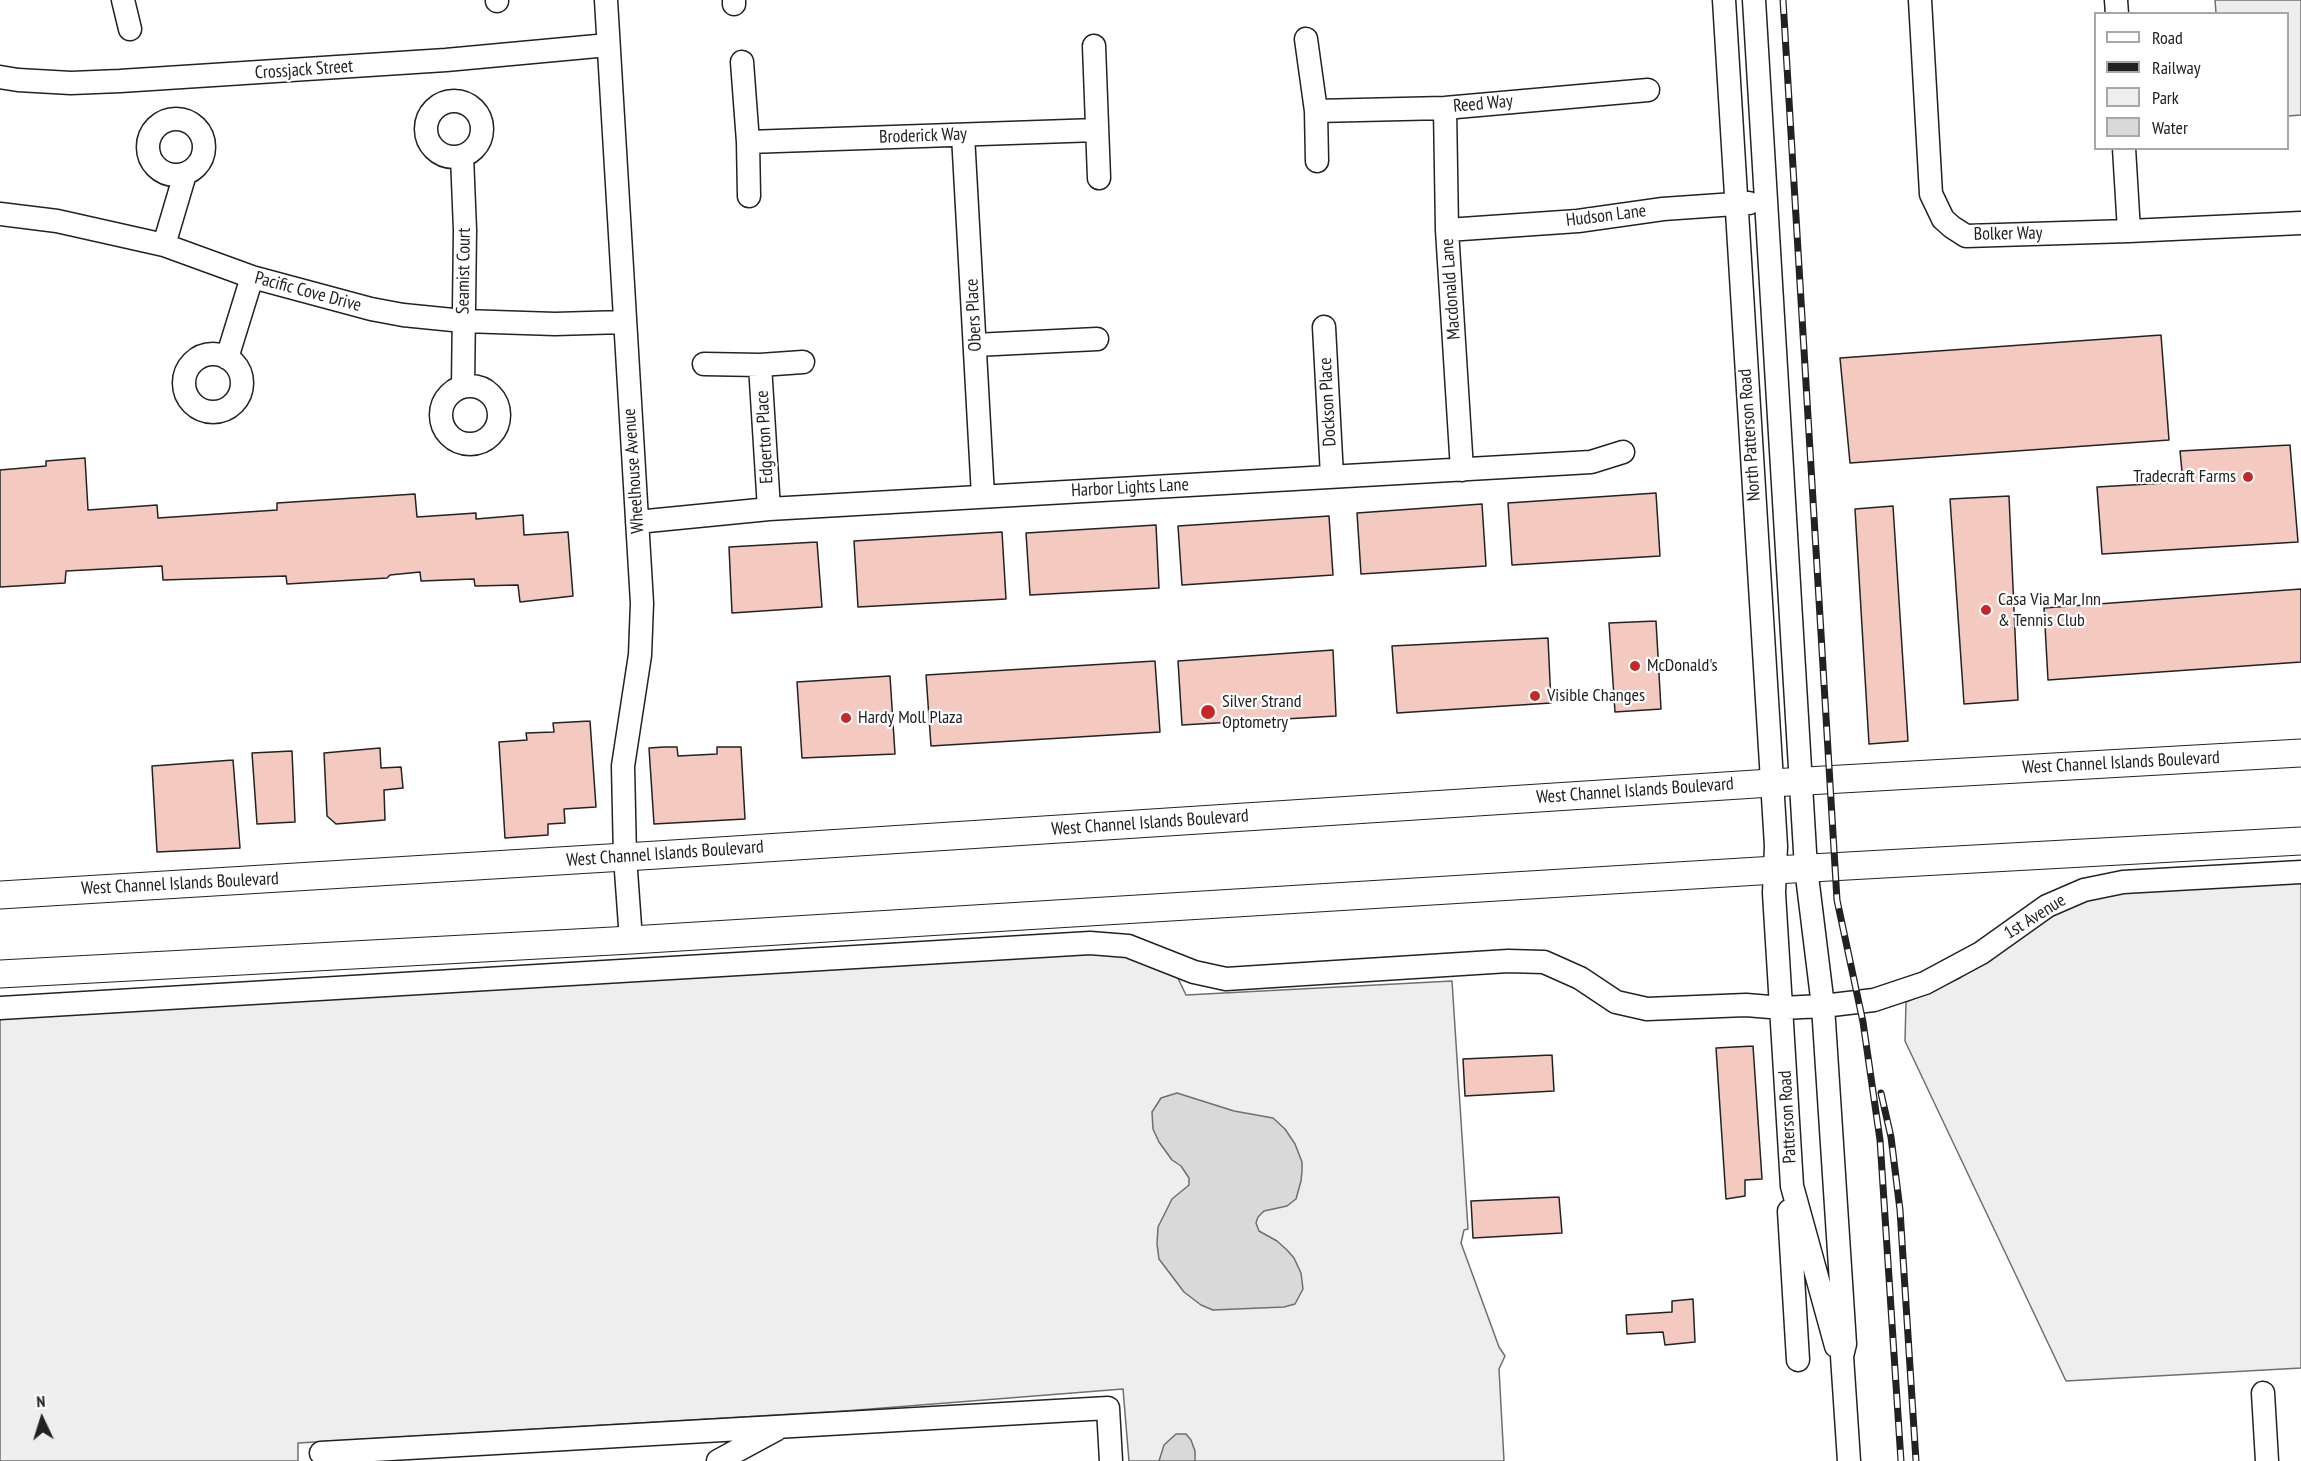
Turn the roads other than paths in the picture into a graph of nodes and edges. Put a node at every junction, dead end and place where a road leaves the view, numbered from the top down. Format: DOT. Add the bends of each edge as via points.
graph roads {
  1 [pos="123,0"];
  2 [pos="606,0"];
  3 [pos="1724,0"];
  4 [pos="1754,0"];
  5 [pos="1920,0"];
  6 [pos="130,28"];
  7 [pos="1306,39"];
  8 [pos="608,45"];
  9 [pos="1094,46"];
  10 [pos="742,62"];
  11 [pos="0,76"];
  12 [pos="1648,90"];
  13 [pos="1445,108"];
  14 [pos="1316,111"];
  15 [pos="1097,130"];
  16 [pos="963,135"];
  17 [pos="748,142"];
  18 [pos="2124,150"];
  19 [pos="462,156"];
  20 [pos="1317,161"];
  21 [pos="185,174"];
  22 [pos="1100,178"];
  23 [pos="749,196"];
  24 [pos="1766,202"];
  25 [pos="1736,204"];
  26 [pos="0,214"];
  27 [pos="2301,223"];
  28 [pos="1447,230"];
  29 [pos="2129,231"];
  30 [pos="164,245"];
  31 [pos="252,277"];
  32 [pos="463,321"];
  33 [pos="624,322"];
  34 [pos="1324,327"];
  35 [pos="1097,339"];
  36 [pos="975,345"];
  37 [pos="227,358"];
  38 [pos="803,362"];
  39 [pos="704,364"];
  40 [pos="760,364"];
  41 [pos="464,386"];
  42 [pos="1623,452"];
  43 [pos="1461,470"];
  44 [pos="1332,476"];
  45 [pos="983,496"];
  46 [pos="769,509"];
  47 [pos="637,522"];
  48 [pos="2301,753"];
  49 [pos="1802,781"];
  50 [pos="1771,783"];
  51 [pos="2301,842"];
  52 [pos="625,857"];
  53 [pos="1806,868"];
  54 [pos="1775,870"];
  55 [pos="2301,872"];
  56 [pos="0,895"];
  57 [pos="631,940"];
  58 [pos="0,974"];
  59 [pos="1823,1006"];
  60 [pos="0,1008"];
  61 [pos="1782,1008"];
  62 [pos="1792,1186"];
  63 [pos="1842,1356"];
  64 [pos="1798,1359"];
  65 [pos="2263,1392"];
  66 [pos="783,1426"];
  67 [pos="321,1453"];
  68 [pos="718,1461"];
  69 [pos="1111,1461"];
  70 [pos="1849,1461"];
  71 [pos="2268,1461"];
  1 -- 6 [label="street"];
  2 -- 8 [label="street, Wheelhouse Avenue"];
  3 -- 25 [label="street, North Patterson Road"];
  4 -- 24 [label="street, North Patterson Road"];
  5 -- 29 [label="street, Bolker Way" via="1931,194 1943,219 1966,236"];
  7 -- 14 [label="street"];
  8 -- 11 [label="street, Crossjack Street" via="446,60 120,81 71,83"];
  8 -- 33 [label="street, Wheelhouse Avenue"];
  9 -- 15 [label="street"];
  10 -- 17 [label="street"];
  12 -- 13 [label="street, Reed Way"];
  13 -- 14 [label="street, Reed Way"];
  13 -- 28 [label="street, Macdonald Lane"];
  14 -- 20 [label="street"];
  15 -- 16 [label="street, Broderick Way"];
  15 -- 22 [label="street"];
  16 -- 17 [label="street, Broderick Way"];
  16 -- 36 [label="street, Obers Place"];
  17 -- 23 [label="street"];
  18 -- 29 [label="street"];
  19 -- 32 [label="street, Seamist Court"];
  21 -- 30 [label="street"];
  24 -- 25 [label="street, Hudson Lane"];
  24 -- 49 [label="street, North Patterson Road"];
  25 -- 28 [label="street, Hudson Lane"];
  25 -- 50 [label="street, North Patterson Road"];
  26 -- 30 [label="street, Pacific Cove Drive" via="57,221"];
  27 -- 29 [label="street, Bolker Way"];
  28 -- 43 [label="street, Macdonald Lane"];
  30 -- 31 [label="street, Pacific Cove Drive"];
  31 -- 32 [label="street, Pacific Cove Drive" via="371,309"];
  31 -- 37 [label="street"];
  32 -- 33 [label="street, Pacific Cove Drive"];
  32 -- 41 [label="street, Seamist Court"];
  33 -- 47 [label="street, Wheelhouse Avenue"];
  34 -- 44 [label="street, Dockson Place"];
  35 -- 36 [label="street"];
  36 -- 45 [label="street, Obers Place"];
  38 -- 40 [label="street, Edgerton Place"];
  39 -- 40 [label="street, Edgerton Place"];
  40 -- 46 [label="street, Edgerton Place"];
  42 -- 43 [label="street, Harbor Lights Lane" via="1591,462"];
  43 -- 44 [label="street, Harbor Lights Lane"];
  44 -- 45 [label="street, Harbor Lights Lane"];
  45 -- 46 [label="street, Harbor Lights Lane"];
  46 -- 47 [label="street, Harbor Lights Lane"];
  47 -- 52 [label="street, Wheelhouse Avenue" via="643,624 622,766"];
  48 -- 49 [label="main road, West Channel Islands Boulevard"];
  49 -- 50 [label="main road, West Channel Islands Boulevard"];
  49 -- 53 [label="street, North Patterson Road"];
  50 -- 52 [label="main road, West Channel Islands Boulevard"];
  50 -- 54 [label="street, North Patterson Road"];
  51 -- 53 [label="main road"];
  52 -- 56 [label="main road, West Channel Islands Boulevard"];
  52 -- 57 [label="street, Wheelhouse Avenue"];
  53 -- 54 [label="main road"];
  53 -- 59 [label="street, Patterson Road"];
  54 -- 57 [label="main road"];
  54 -- 61 [label="street, Patterson Road"];
  55 -- 59 [label="street, 1st Avenue" via="2123,882 2084,890 2047,906 1981,953 1925,983 1874,1000"];
  57 -- 58 [label="main road"];
  59 -- 61 [label="street, 1st Avenue"];
  59 -- 63 [label="street, Patterson Road" via="1845,1344"];
  60 -- 61 [label="street, 1st Avenue" via="1090,943 1128,946 1226,980 1508,961 1544,962 1580,978 1616,1002 1647,1009 1746,1005"];
  61 -- 62 [label="street, Patterson Road"];
  62 -- 63 [label="street, Patterson Road"];
  62 -- 64 [label="street" via="1788,1204"];
  63 -- 70 [label="street, Patterson Road"];
  65 -- 71 [label="street"];
  66 -- 67 [label="street"];
  66 -- 68 [label="street"];
  66 -- 69 [label="street" via="1108,1408"];
}
